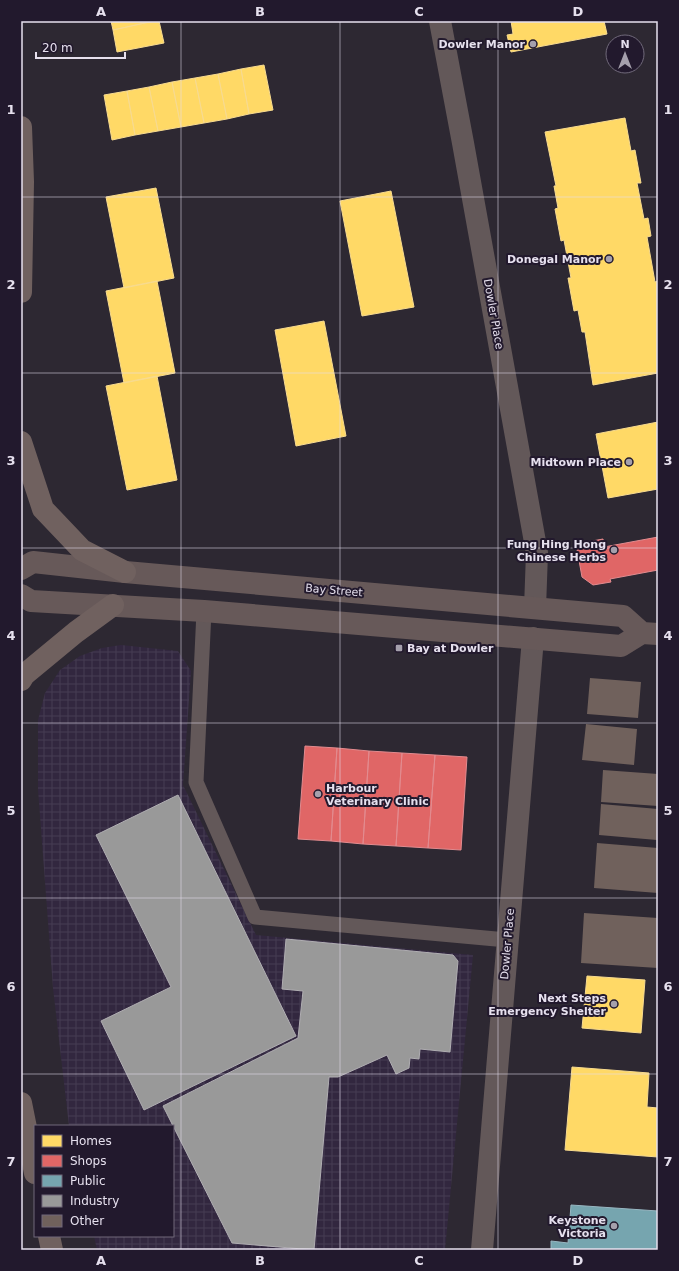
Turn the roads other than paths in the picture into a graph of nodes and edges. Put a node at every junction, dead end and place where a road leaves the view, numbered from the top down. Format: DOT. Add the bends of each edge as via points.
graph roads {
  1 [pos="440,21"];
  2 [pos="21,127"];
  3 [pos="21,292"];
  4 [pos="21,442"];
  5 [pos="21,569"];
  6 [pos="125,572"];
  7 [pos="21,594"];
  8 [pos="113,605"];
  9 [pos="535,608"];
  10 [pos="204,611"];
  11 [pos="650,633"];
  12 [pos="533,638"];
  13 [pos="21,680"];
  14 [pos="508,940"];
  15 [pos="21,1103"];
  16 [pos="34,1168"];
  17 [pos="49,1237"];
  18 [pos="52,1250"];
  19 [pos="482,1250"];
  1 -- 9 [label="street, Dowler Place" via="537,553"];
  2 -- 3 [label="main road"];
  4 -- 6 [label="main road" via="43,509 82,550"];
  5 -- 6 [label="main road, Bay Street" via="33,562"];
  6 -- 9 [label="main road, Bay Street"];
  7 -- 8 [label="main road, Bay Street" via="31,601"];
  8 -- 10 [label="main road, Bay Street"];
  8 -- 13 [label="main road" via="76,632"];
  9 -- 11 [label="main road, Bay Street" via="623,616"];
  10 -- 12 [label="main road, Bay Street"];
  10 -- 14 [label="lane" via="196,782 255,917"];
  11 -- 12 [label="main road, Bay Street" via="621,646"];
  12 -- 14 [label="street, Dowler Place"];
  14 -- 19 [label="street, Dowler Place"];
  15 -- 16 [label="main road"];
  17 -- 18 [label="main road"];
}
